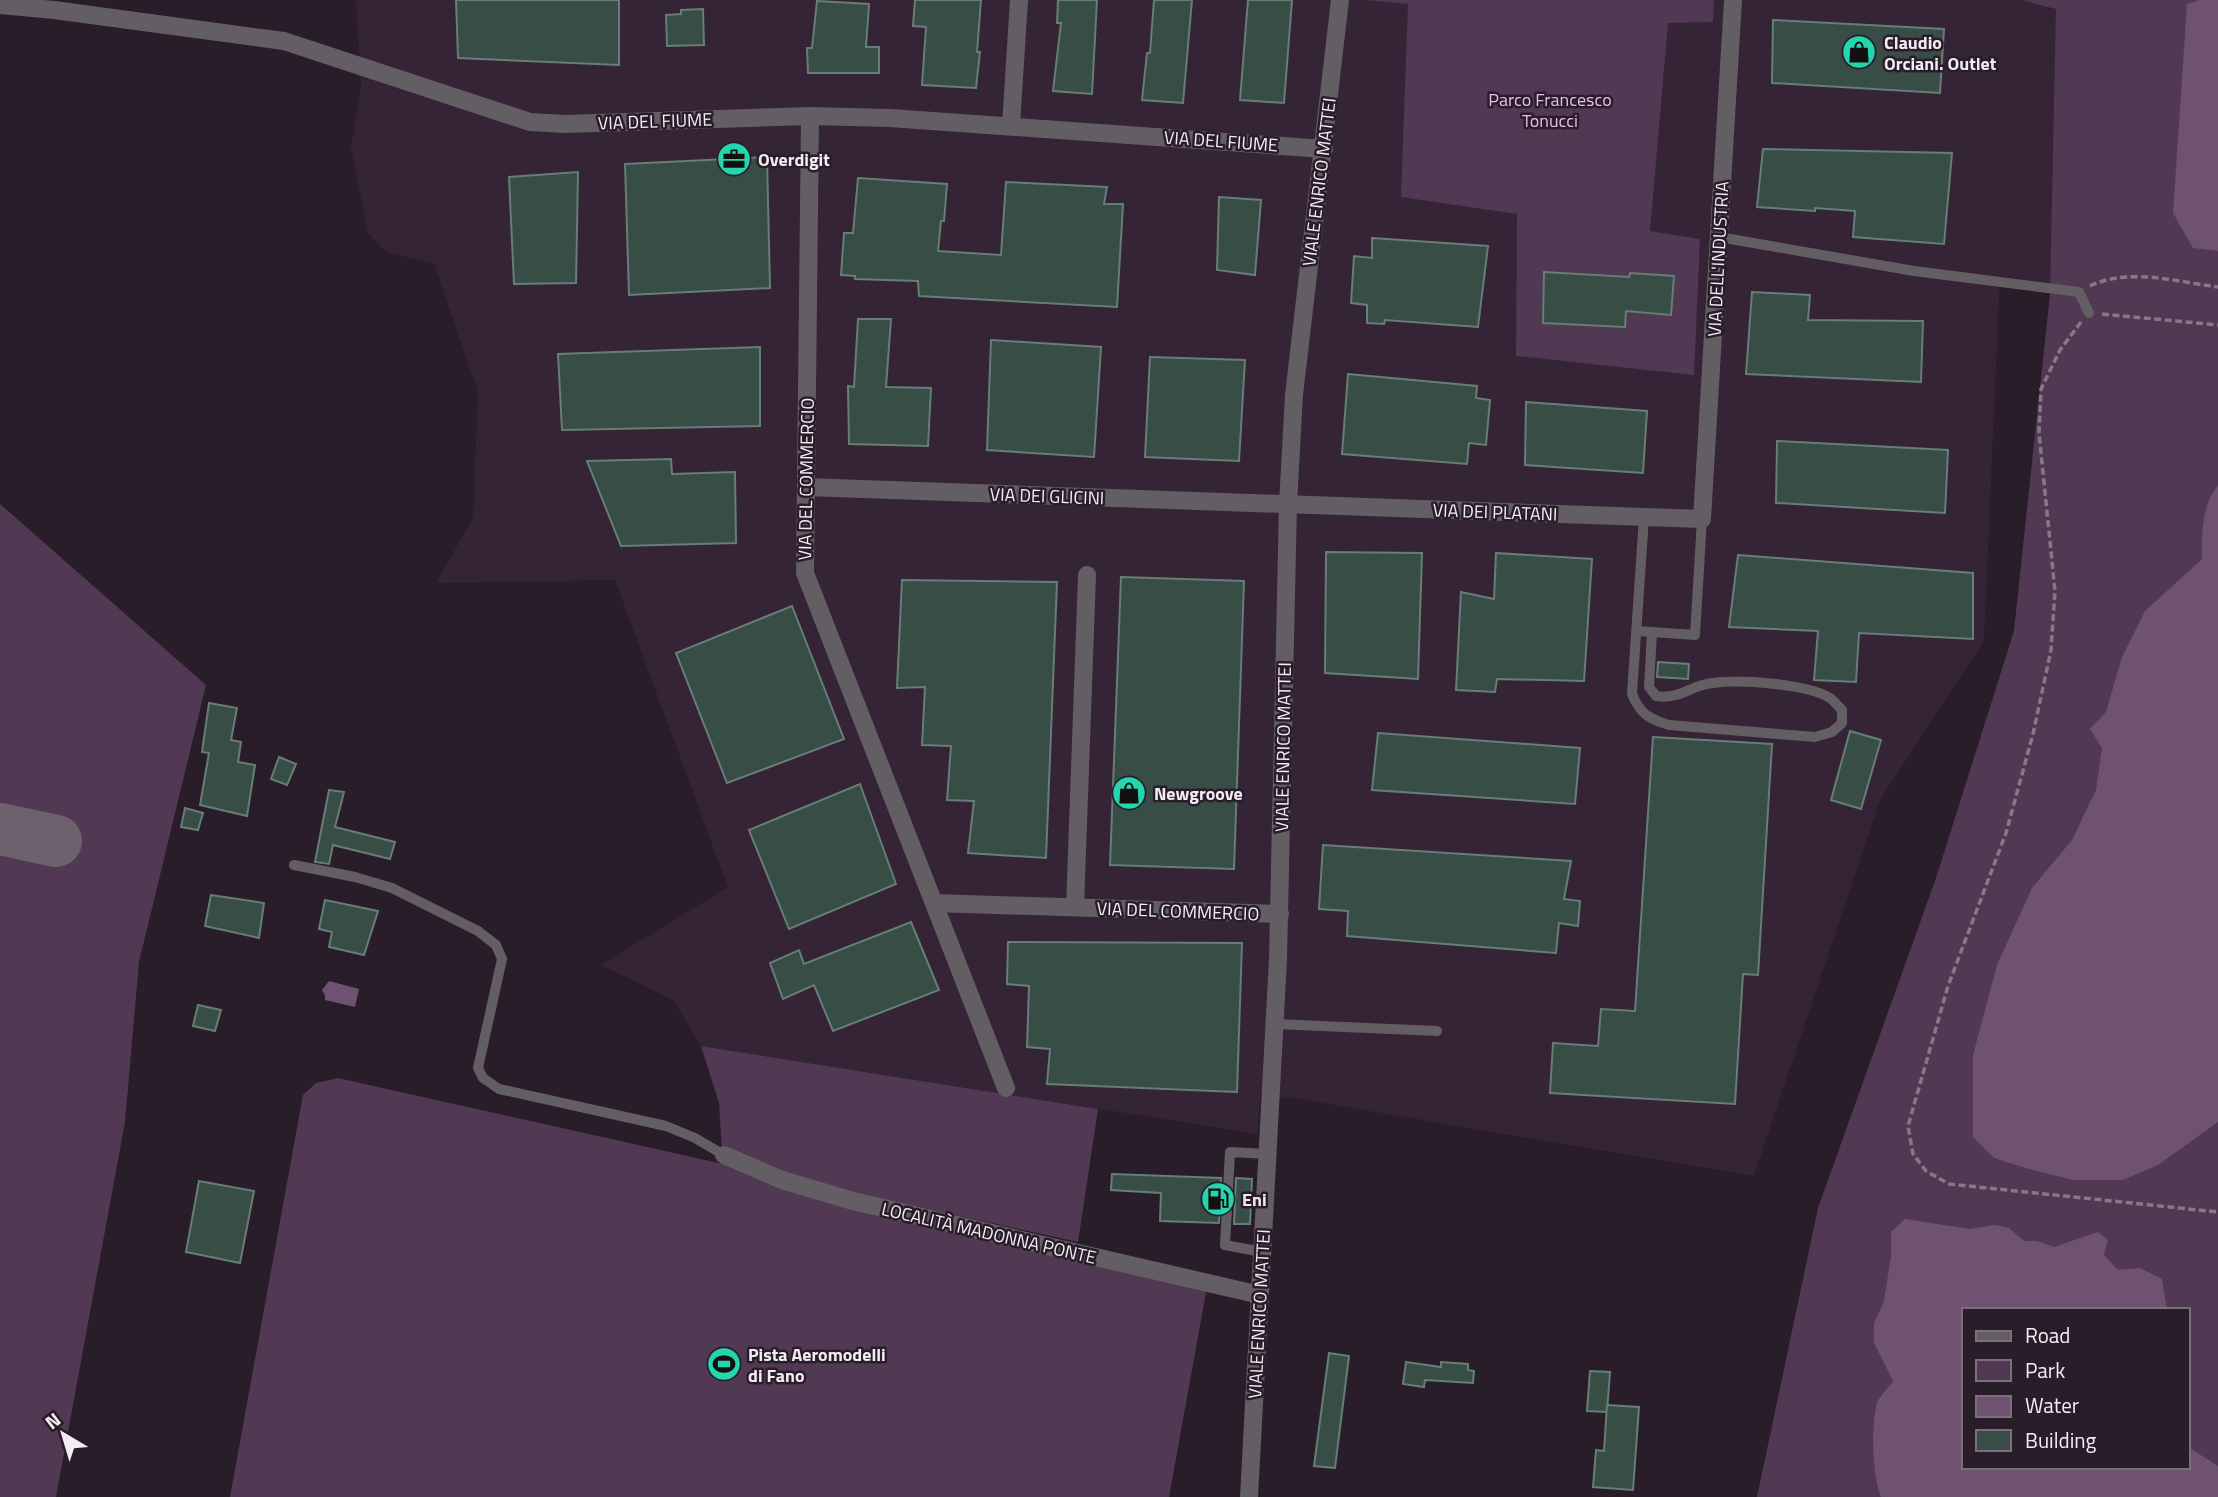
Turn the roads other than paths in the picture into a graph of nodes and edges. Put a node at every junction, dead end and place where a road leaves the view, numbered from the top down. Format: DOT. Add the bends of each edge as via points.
graph roads {
  1 [pos="1020,0"];
  2 [pos="1340,0"];
  3 [pos="1733,0"];
  4 [pos="0,5"];
  5 [pos="54,5"];
  6 [pos="810,116"];
  7 [pos="1011,126"];
  8 [pos="1324,149"];
  9 [pos="1719,237"];
  10 [pos="2089,313"];
  11 [pos="806,487"];
  12 [pos="1288,504"];
  13 [pos="1644,517"];
  14 [pos="1702,519"];
  15 [pos="1087,575"];
  16 [pos="1637,631"];
  17 [pos="1653,632"];
  18 [pos="294,865"];
  19 [pos="934,903"];
  20 [pos="1075,907"];
  21 [pos="1280,914"];
  22 [pos="1275,1024"];
  23 [pos="1437,1031"];
  24 [pos="1006,1088"];
  25 [pos="1268,1154"];
  26 [pos="724,1155"];
  27 [pos="1262,1252"];
  28 [pos="1260,1295"];
  29 [pos="1254,1496"];
  1 -- 7 [label="street"];
  2 -- 8 [label="street, VIALE ENRICO MATTEI"];
  3 -- 9 [label="street, VIA DELL'INDUSTRIA"];
  4 -- 5 [label="street, VIA DEL FIUME"];
  5 -- 6 [label="street, VIA DEL FIUME" via="284,41 530,122"];
  6 -- 7 [label="street, VIA DEL FIUME"];
  6 -- 11 [label="street, VIA DEL COMMERCIO"];
  7 -- 8 [label="street, VIA DEL FIUME"];
  8 -- 12 [label="street, VIALE ENRICO MATTEI" via="1294,395"];
  9 -- 10 [label="lane" via="1914,271 2079,292"];
  9 -- 14 [label="street, VIA DELL'INDUSTRIA"];
  11 -- 12 [label="street, VIA DEI GLICINI"];
  11 -- 19 [label="street, VIA DEL COMMERCIO" via="805,573"];
  12 -- 13 [label="street, VIA DEI PLATANI"];
  12 -- 21 [label="street, VIALE ENRICO MATTEI"];
  13 -- 14 [label="street, VIA DEI PLATANI"];
  13 -- 16 [label="lane"];
  14 -- 17 [label="lane" via="1695,635"];
  15 -- 20 [label="street, VIA DEL COMMERCIO"];
  16 -- 17 [label="lane"];
  16 -- 17 [label="lane" via="1632,694 1639,710 1650,719 1669,726 1815,737 1842,723 1842,710 1831,699 1774,684 1711,683 1669,698 1656,696 1649,687"];
  18 -- 26 [label="lane" via="392,888 478,931 496,945 502,959 478,1068 483,1079 499,1089 666,1126"];
  19 -- 20 [label="street, VIA DEL COMMERCIO"];
  19 -- 24 [label="street, VIA DEL COMMERCIO"];
  20 -- 21 [label="street, VIA DEL COMMERCIO"];
  21 -- 22 [label="street, VIALE ENRICO MATTEI"];
  22 -- 23 [label="lane"];
  22 -- 25 [label="street, VIALE ENRICO MATTEI"];
  25 -- 27 [label="street, VIALE ENRICO MATTEI"];
  25 -- 27 [label="lane" via="1230,1152 1225,1245"];
  26 -- 28 [label="street, LOCALITÀ MADONNA PONTE" via="782,1180 853,1201"];
  27 -- 28 [label="street, VIALE ENRICO MATTEI"];
  28 -- 29 [label="street, VIALE ENRICO MATTEI"];
}
